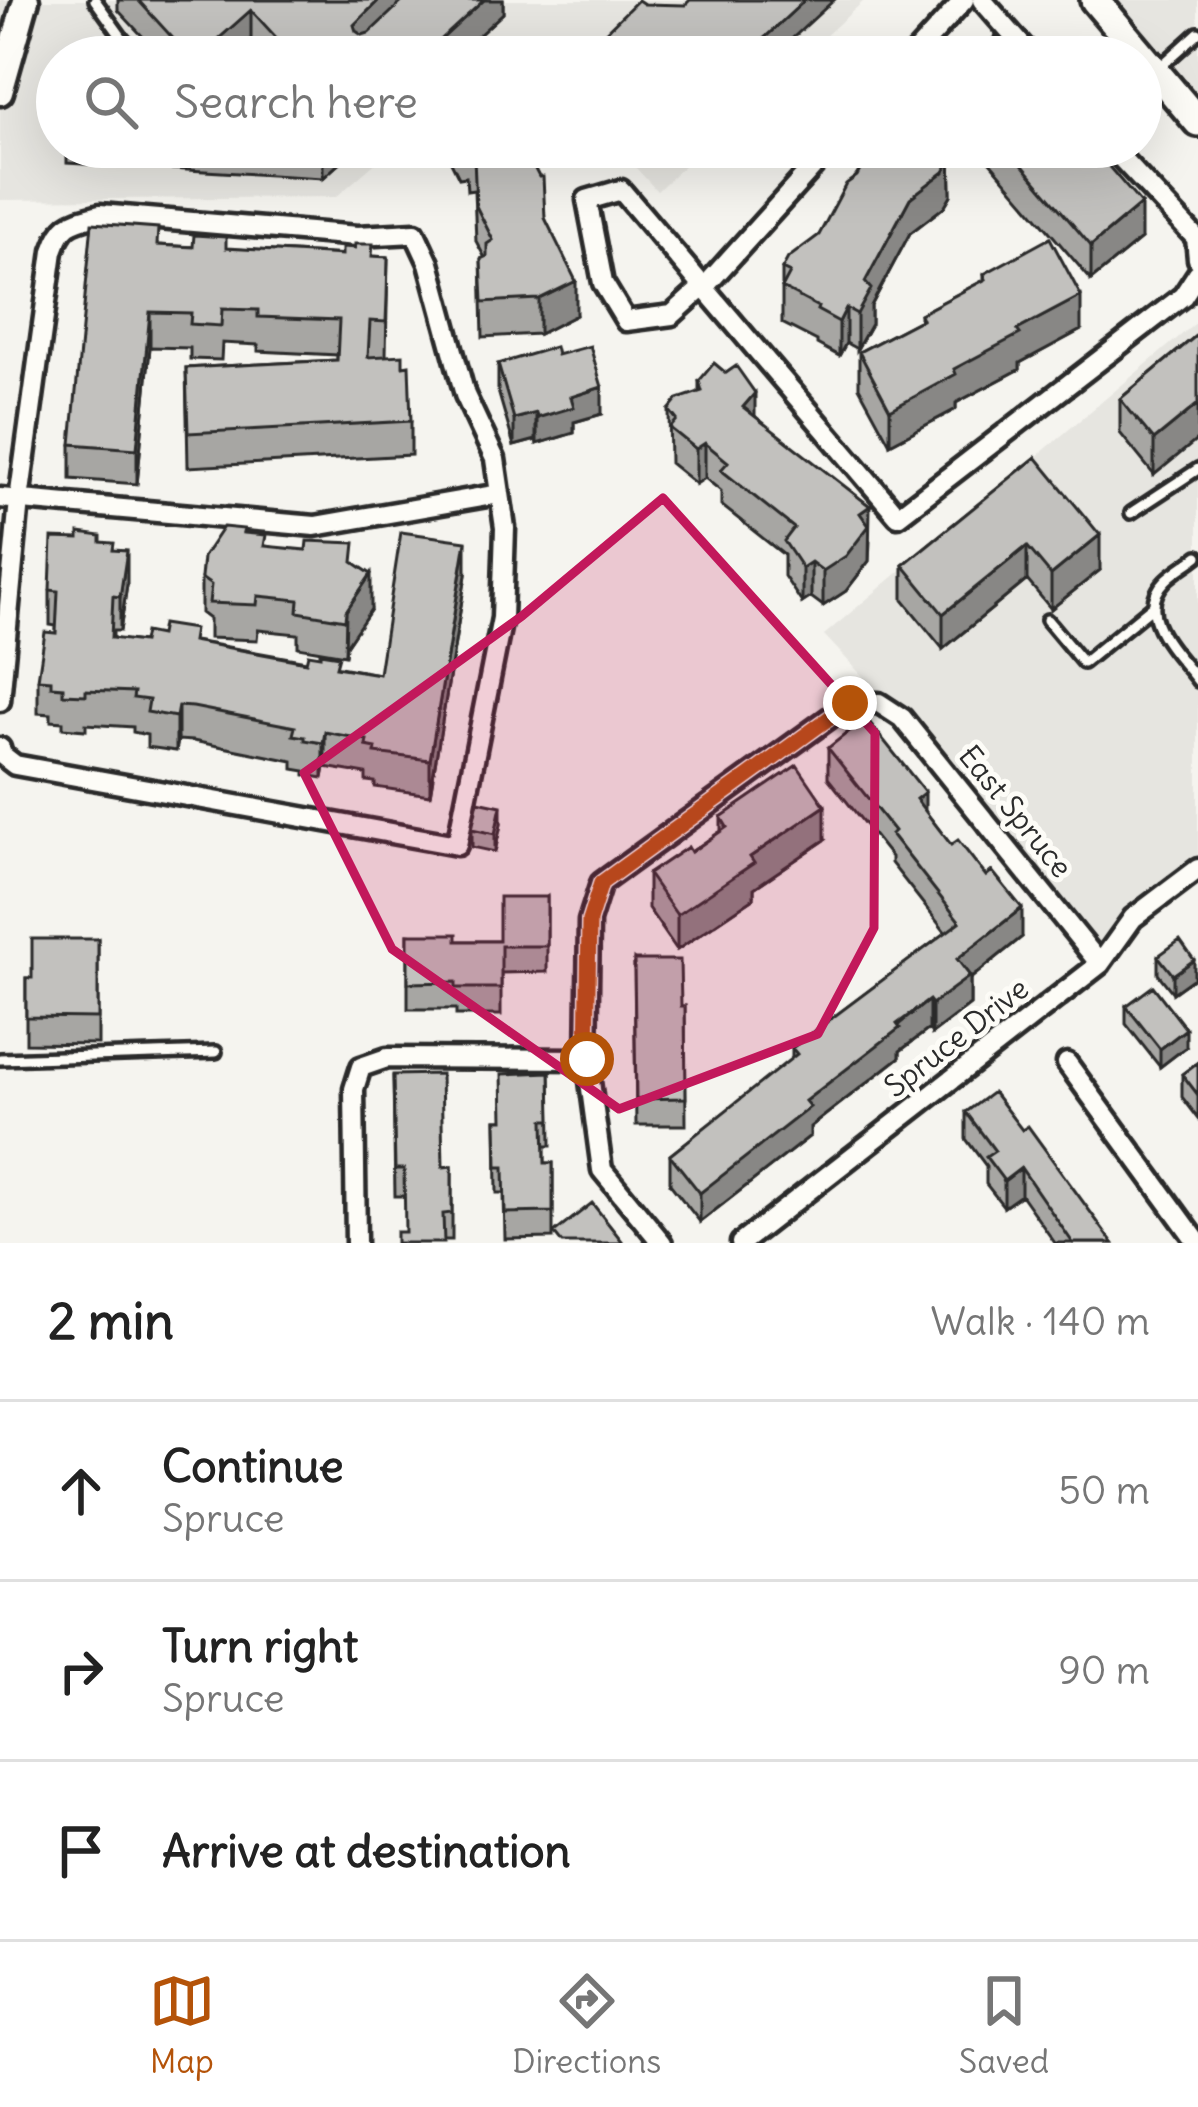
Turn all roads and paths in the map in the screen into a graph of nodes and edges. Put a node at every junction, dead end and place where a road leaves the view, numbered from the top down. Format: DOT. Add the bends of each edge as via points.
graph roads {
  1 [pos="95,0"];
  2 [pos="964,0"];
  3 [pos="982,0"];
  4 [pos="1095,0"];
  5 [pos="23,1"];
  6 [pos="1198,33"];
  7 [pos="121,36"];
  8 [pos="931,36"];
  9 [pos="1013,36"];
  10 [pos="1125,36"];
  11 [pos="1162,65"];
  12 [pos="1162,79"];
  13 [pos="0,92"];
  14 [pos="1198,122"];
  15 [pos="812,168"];
  16 [pos="1131,168"];
  17 [pos="1198,259"];
  18 [pos="1198,273"];
  19 [pos="703,287"];
  20 [pos="1196,475"];
  21 [pos="499,494"];
  22 [pos="9,499"];
  23 [pos="1131,513"];
  24 [pos="1198,556"];
  25 [pos="1153,606"];
  26 [pos="1047,620"];
  27 [pos="1083,663"];
  28 [pos="1095,670"];
  29 [pos="1198,681"];
  30 [pos="0,701"];
  31 [pos="0,748"];
  32 [pos="1198,869"];
  33 [pos="1100,964"];
  34 [pos="216,1052"];
  35 [pos="0,1059"];
  36 [pos="587,1059"];
  37 [pos="1067,1063"];
  38 [pos="356,1243"];
  39 [pos="662,1243"];
  40 [pos="741,1243"];
  41 [pos="1198,1243"];
  1 -- 7 [label="lane"];
  2 -- 8 [label="street"];
  3 -- 9 [label="street"];
  4 -- 10 [label="main road"];
  5 -- 13 [label="main road"];
  6 -- 11 [label="lane"];
  12 -- 14 [label="main road"];
  15 -- 19 [label="street"];
  16 -- 17 [label="street" via="1196,238"];
  18 -- 19 [label="street" via="1183,296 898,516"];
  19 -- 19 [label="street" via="672,315 626,321 603,283 587,200 621,190"];
  20 -- 23 [label="lane"];
  21 -- 22 [label="street" via="315,526"];
  21 -- 22 [label="street" via="495,459 465,394 415,233 357,236 100,214 61,230 53,251"];
  21 -- 31 [label="street" via="502,618 457,845 14,765"];
  22 -- 30 [label="street"];
  24 -- 25 [label="lane" via="1162,582"];
  25 -- 27 [label="lane"];
  25 -- 29 [label="lane" via="1155,623"];
  26 -- 27 [label="lane"];
  27 -- 28 [label="lane"];
  32 -- 33 [label="street, Spruce Drive" via="1133,918"];
  33 -- 36 [label="street, East Spruce" via="902,718 879,703 850,703 601,883 589,921"];
  33 -- 40 [label="street, Spruce Drive"];
  34 -- 35 [label="lane"];
  36 -- 38 [label="street" via="387,1058 361,1067 354,1089"];
  36 -- 39 [label="street" via="602,1170"];
  37 -- 41 [label="street"];
}
